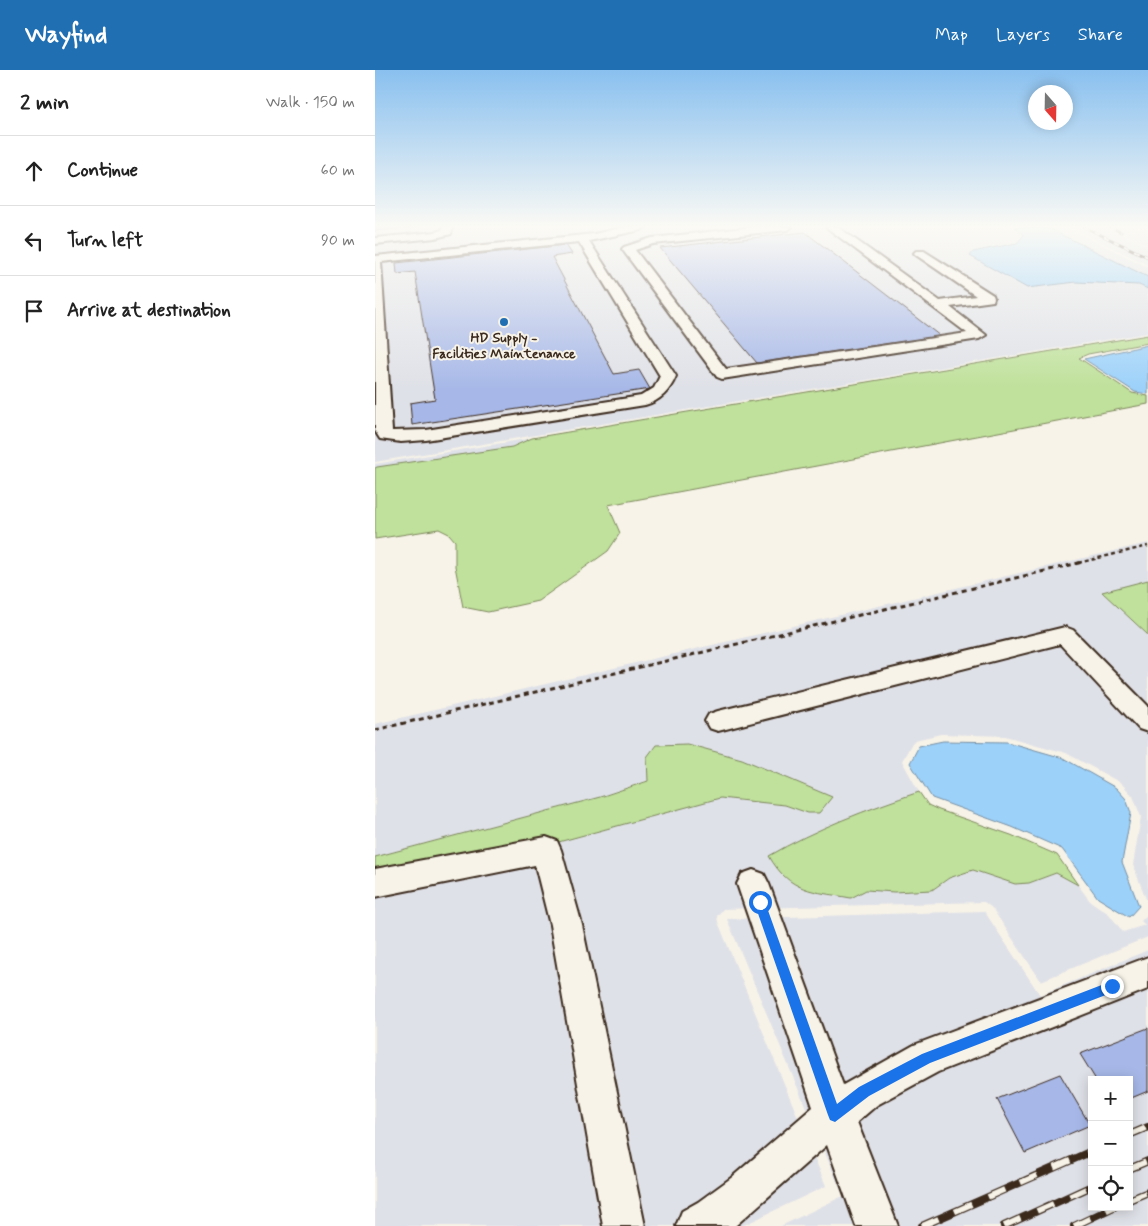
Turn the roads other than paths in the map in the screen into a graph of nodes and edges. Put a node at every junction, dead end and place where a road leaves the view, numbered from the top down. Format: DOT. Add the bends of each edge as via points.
graph roads {
  1 [pos="376,281"];
  2 [pos="609,281"];
  3 [pos="652,281"];
  4 [pos="905,281"];
  5 [pos="962,281"];
  6 [pos="938,305"];
  7 [pos="718,721"];
  8 [pos="1148,722"];
  9 [pos="375,884"];
  10 [pos="753,884"];
  11 [pos="1148,973"];
  12 [pos="835,1115"];
  13 [pos="624,1226"];
  14 [pos="697,1226"];
  15 [pos="877,1226"];
  1 -- 2 [label="lane" via="382,429 386,435 393,436 426,434 645,400 658,394 668,376"];
  3 -- 6 [label="lane" via="722,374 979,335"];
  4 -- 6 [label="lane"];
  5 -- 6 [label="lane" via="987,298"];
  7 -- 8 [label="lane" via="1065,634"];
  9 -- 13 [label="lane" via="546,850 566,925"];
  10 -- 12 [label="lane"];
  11 -- 12 [label="lane" via="927,1058 864,1092"];
  12 -- 14 [label="lane" via="745,1192"];
  12 -- 15 [label="lane"];
}
